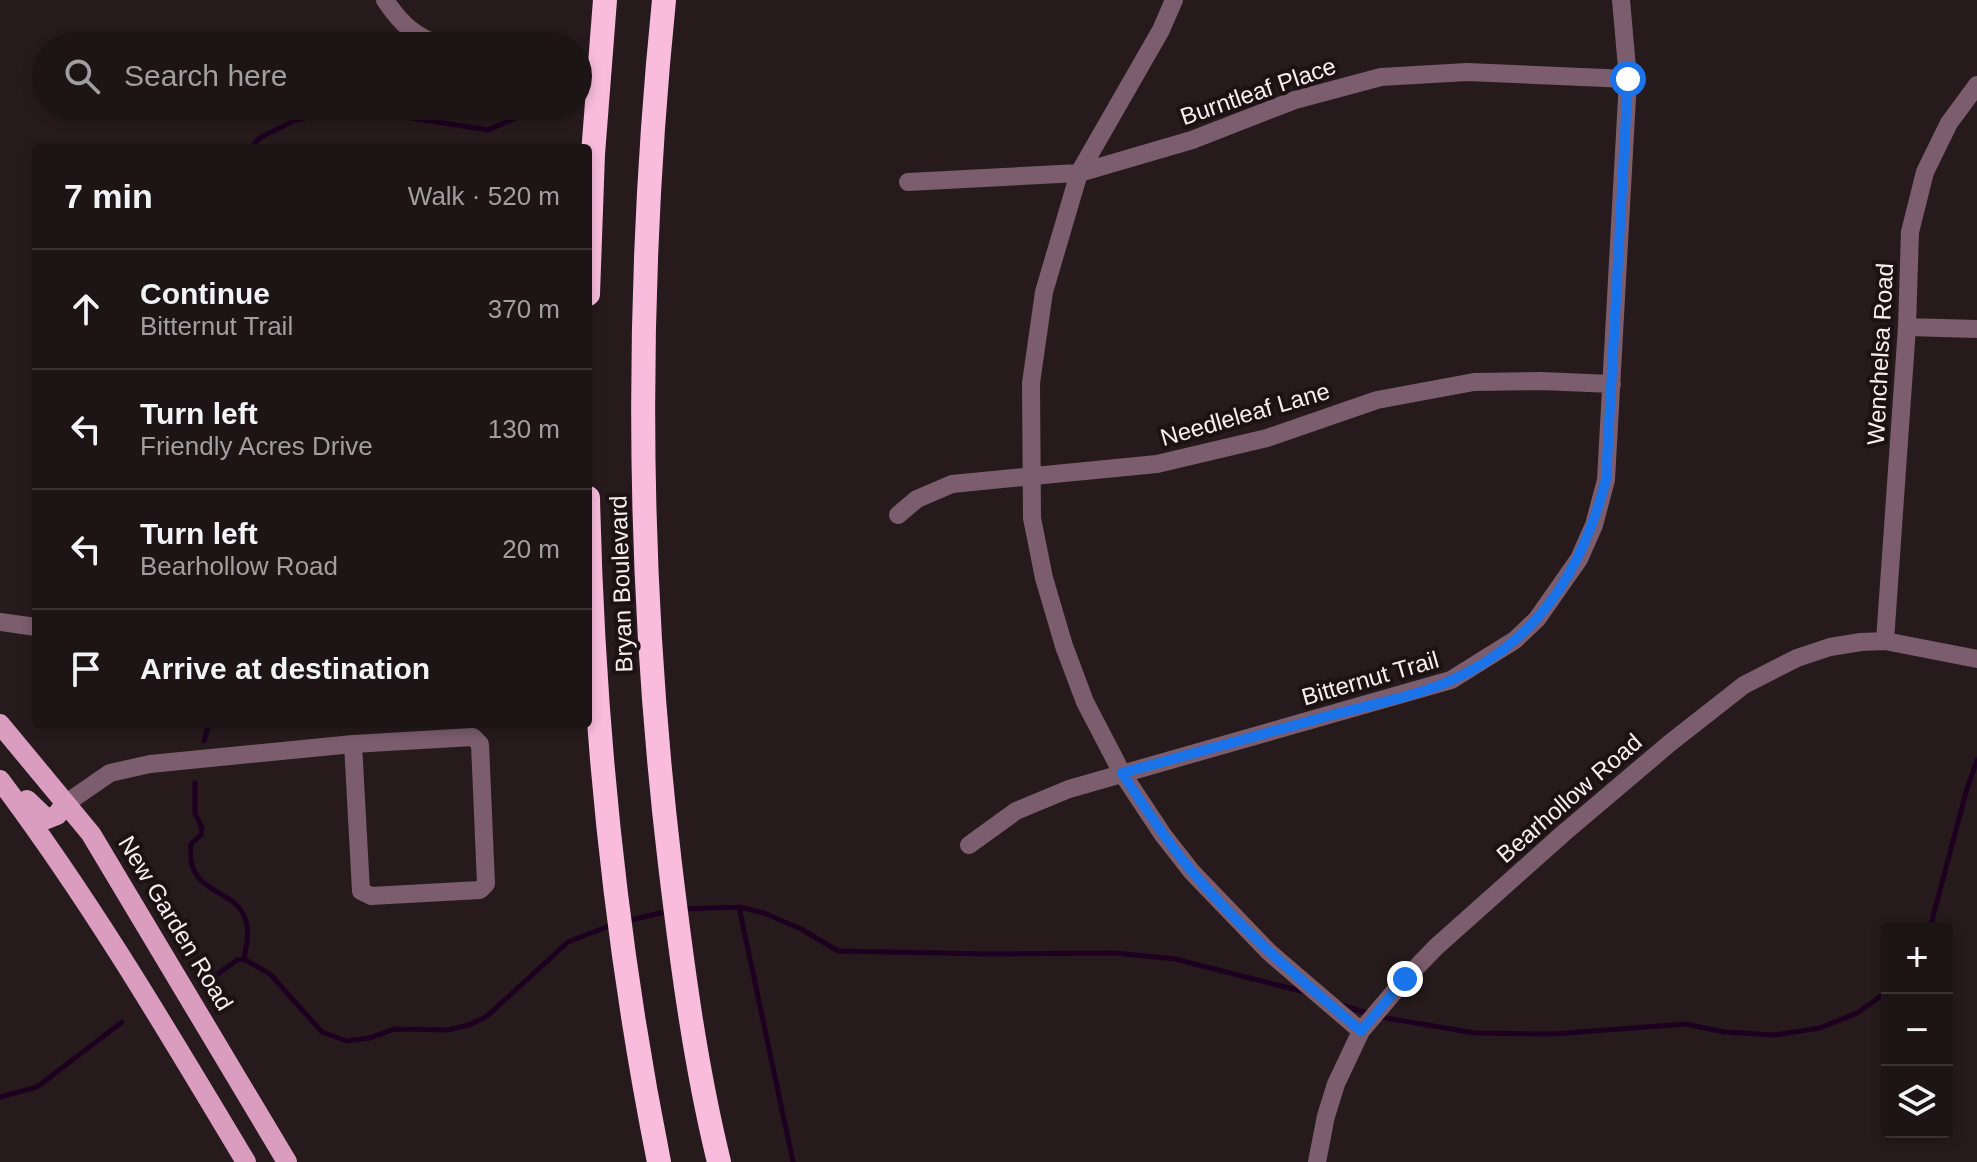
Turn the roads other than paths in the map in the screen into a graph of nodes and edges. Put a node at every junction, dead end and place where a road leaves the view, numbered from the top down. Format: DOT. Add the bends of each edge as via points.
graph roads {
  1 [pos="385,0"];
  2 [pos="605,0"];
  3 [pos="664,0"];
  4 [pos="1174,0"];
  5 [pos="1621,0"];
  6 [pos="412,32"];
  7 [pos="1628,79"];
  8 [pos="1977,85"];
  9 [pos="1079,173"];
  10 [pos="592,182"];
  11 [pos="908,182"];
  12 [pos="1907,327"];
  13 [pos="1977,329"];
  14 [pos="1612,384"];
  15 [pos="1031,476"];
  16 [pos="898,515"];
  17 [pos="592,590"];
  18 [pos="0,622"];
  19 [pos="32,626"];
  20 [pos="1885,641"];
  21 [pos="1977,659"];
  22 [pos="0,724"];
  23 [pos="353,744"];
  24 [pos="0,772"];
  25 [pos="1122,773"];
  26 [pos="0,780"];
  27 [pos="65,804"];
  28 [pos="969,845"];
  29 [pos="1361,1031"];
  30 [pos="246,1162"];
  31 [pos="287,1162"];
  32 [pos="659,1162"];
  33 [pos="719,1162"];
  34 [pos="1317,1162"];
  1 -- 6 [label="street"];
  2 -- 10 [label="highway"];
  3 -- 33 [label="highway, Bryan Boulevard" via="652,126 644,327 649,617 659,774 682,971"];
  4 -- 9 [label="street"];
  5 -- 7 [label="street, Bitternut Trail"];
  7 -- 9 [label="street, Burntleaf Place" via="1467,72 1381,77 1295,100 1192,140"];
  7 -- 14 [label="street, Bitternut Trail"];
  8 -- 12 [label="street, Wenchelsa Road" via="1949,123 1925,172 1910,232"];
  9 -- 11 [label="street, Burntleaf Place"];
  9 -- 15 [label="street" via="1042,307 1031,383"];
  12 -- 13 [label="street"];
  12 -- 20 [label="street, Wenchelsa Road"];
  14 -- 15 [label="street, Needleleaf Lane" via="1474,382 1377,400 1267,438 1157,464"];
  14 -- 25 [label="street, Bitternut Trail" via="1606,480 1594,525 1558,591 1515,640 1451,680"];
  15 -- 16 [label="street, Needleleaf Lane" via="952,484 917,499"];
  15 -- 25 [label="street" via="1032,518 1064,646 1085,702"];
  17 -- 32 [label="highway, Bryan Boulevard" via="612,868 635,1042"];
  18 -- 19 [label="street"];
  20 -- 21 [label="street, Bearhollow Road"];
  20 -- 29 [label="street, Bearhollow Road" via="1830,647 1744,685 1588,812 1436,947"];
  22 -- 27 [label="main road, New Garden Road"];
  23 -- 23 [label="street" via="473,737 480,744 486,884 480,890 371,896 361,891"];
  23 -- 27 [label="street" via="150,764 110,773"];
  24 -- 27 [label="main road" via="47,819"];
  25 -- 28 [label="street, Bitternut Trail" via="1016,811"];
  25 -- 29 [label="street" via="1192,872 1269,952"];
  26 -- 30 [label="main road" via="52,849"];
  27 -- 31 [label="main road, New Garden Road" via="130,896"];
  29 -- 34 [label="street, Bearhollow Road" via="1336,1084"];
}
